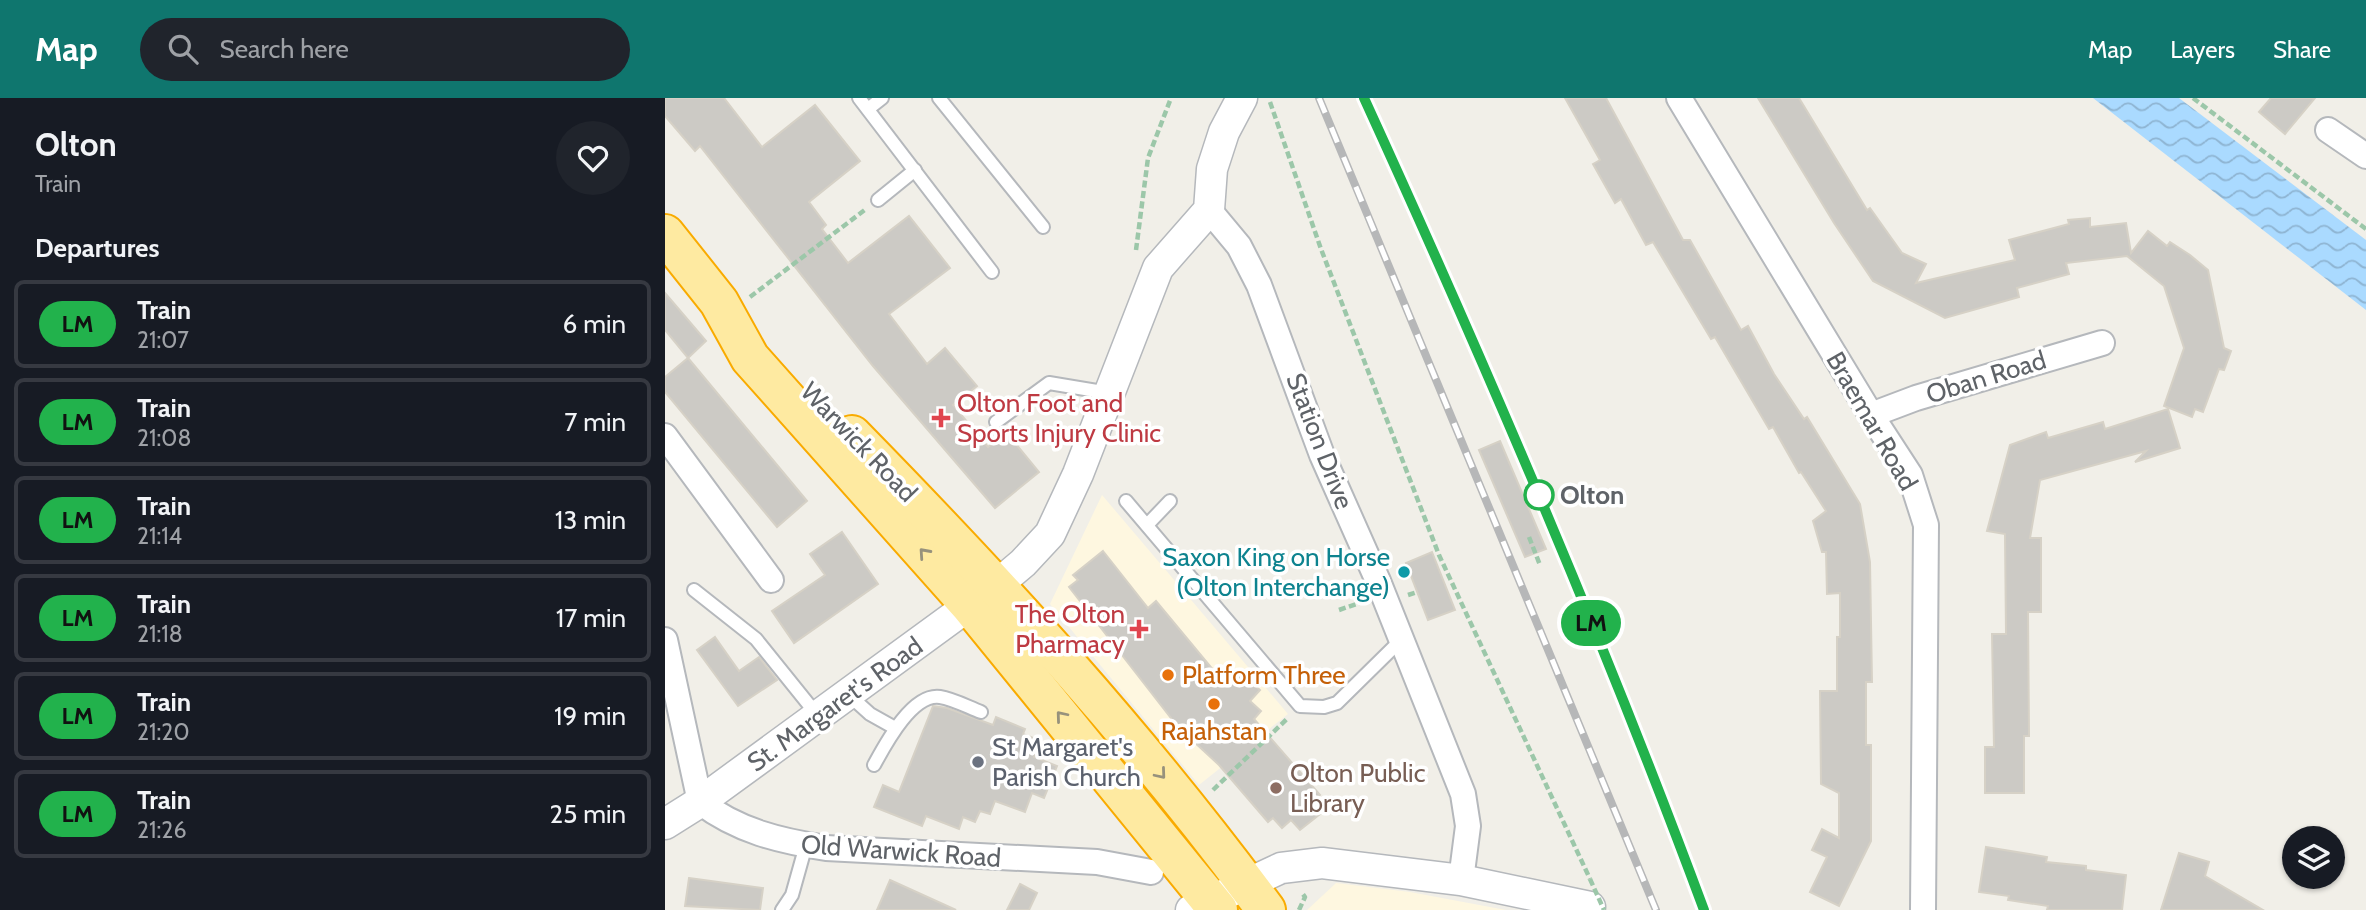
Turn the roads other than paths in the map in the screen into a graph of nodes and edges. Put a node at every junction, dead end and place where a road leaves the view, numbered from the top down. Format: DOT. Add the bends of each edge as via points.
graph roads {
  1 [pos="859,98"];
  2 [pos="882,98"];
  3 [pos="939,98"];
  4 [pos="1679,98"];
  5 [pos="1256,101"];
  6 [pos="868,108"];
  7 [pos="2328,130"];
  8 [pos="2363,147"];
  9 [pos="915,170"];
  10 [pos="878,200"];
  11 [pos="1209,210"];
  12 [pos="1043,227"];
  13 [pos="665,234"];
  14 [pos="992,272"];
  15 [pos="2102,343"];
  16 [pos="1109,393"];
  17 [pos="1871,415"];
  18 [pos="996,422"];
  19 [pos="665,436"];
  20 [pos="1126,501"];
  21 [pos="1170,502"];
  22 [pos="1147,525"];
  23 [pos="771,580"];
  24 [pos="694,590"];
  25 [pos="983,594"];
  26 [pos="665,640"];
  27 [pos="1401,641"];
  28 [pos="849,694"];
  29 [pos="981,712"];
  30 [pos="818,717"];
  31 [pos="895,727"];
  32 [pos="874,765"];
  33 [pos="701,802"];
  34 [pos="665,824"];
  35 [pos="806,845"];
  36 [pos="1151,872"];
  37 [pos="1461,880"];
  38 [pos="1256,897"];
  39 [pos="1584,902"];
  40 [pos="1206,907"];
  41 [pos="782,910"];
  42 [pos="1923,910"];
  1 -- 6 [label="lane"];
  2 -- 6 [label="lane"];
  3 -- 12 [label="lane"];
  4 -- 17 [label="street, Braemar Road"];
  5 -- 11 [label="street" via="1224,132 1212,169"];
  6 -- 9 [label="lane"];
  7 -- 8 [label="street"];
  9 -- 10 [label="lane"];
  9 -- 14 [label="lane"];
  11 -- 16 [label="street, St. Margaret's Road" via="1158,268"];
  11 -- 27 [label="street, Station Drive" via="1239,246 1259,285 1321,455"];
  13 -- 25 [label="highway, Warwick Road" via="725,307 750,358"];
  15 -- 17 [label="street, Oban Road"];
  16 -- 18 [label="lane" via="1049,383"];
  16 -- 25 [label="street, St. Margaret's Road" via="1050,534 1023,563"];
  17 -- 42 [label="street, Braemar Road" via="1910,475 1926,525"];
  19 -- 23 [label="street"];
  20 -- 22 [label="lane"];
  21 -- 22 [label="lane"];
  22 -- 27 [label="lane" via="1300,706 1337,703"];
  24 -- 30 [label="lane" via="757,639"];
  25 -- 28 [label="street, St. Margaret's Road"];
  25 -- 38 [label="highway, Warwick Road, one-way" via="1054,647 1182,798"];
  40 -- 25 [label="highway, Warwick Road, one-way"];
  26 -- 33 [label="street"];
  27 -- 37 [label="street, Station Drive" via="1463,794 1468,826"];
  28 -- 30 [label="street, St. Margaret's Road"];
  28 -- 31 [label="lane" via="870,714"];
  29 -- 31 [label="lane" via="934,697"];
  30 -- 33 [label="street, St. Margaret's Road"];
  31 -- 32 [label="lane"];
  33 -- 34 [label="street, St. Margaret's Road"];
  33 -- 35 [label="street, Old Warwick Road" via="724,820"];
  35 -- 36 [label="street, Old Warwick Road" via="1097,862"];
  35 -- 41 [label="lane" via="792,895"];
  37 -- 38 [label="street" via="1322,863 1281,868"];
  37 -- 39 [label="street"];
  38 -- 40 [label="street"];
}
